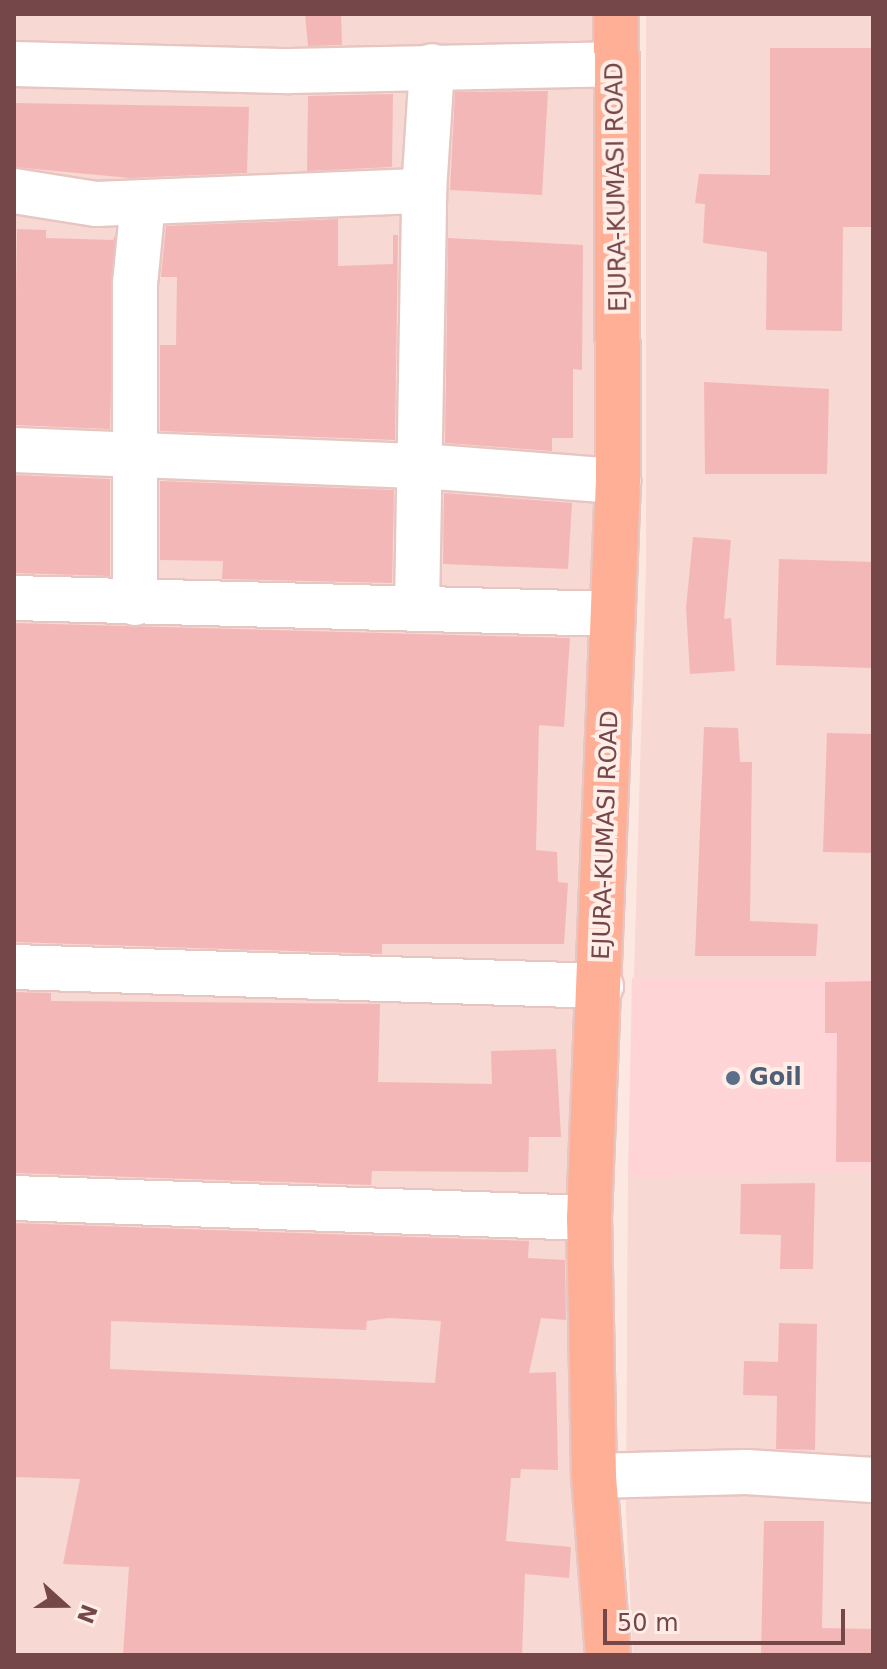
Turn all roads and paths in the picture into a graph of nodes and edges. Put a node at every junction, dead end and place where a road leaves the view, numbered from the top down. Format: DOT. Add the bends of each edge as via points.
graph roads {
  1 [pos="616,14"];
  2 [pos="14,64"];
  3 [pos="614,64"];
  4 [pos="432,66"];
  5 [pos="14,191"];
  6 [pos="424,191"];
  7 [pos="143,202"];
  8 [pos="14,450"];
  9 [pos="133,455"];
  10 [pos="421,466"];
  11 [pos="618,481"];
  12 [pos="14,598"];
  13 [pos="135,603"];
  14 [pos="417,607"];
  15 [pos="612,614"];
  16 [pos="14,967"];
  17 [pos="601,986"];
  18 [pos="14,1198"];
  19 [pos="589,1218"];
  20 [pos="594,1476"];
  21 [pos="873,1480"];
  22 [pos="608,1655"];
  1 -- 3 [label="main road, EJURA-KUMASI ROAD"];
  2 -- 4 [label="street" via="290,71"];
  3 -- 4 [label="street"];
  3 -- 11 [label="main road, EJURA-KUMASI ROAD"];
  4 -- 6 [label="street"];
  5 -- 7 [label="street" via="96,204"];
  6 -- 7 [label="street"];
  6 -- 10 [label="street"];
  7 -- 9 [label="street" via="135,284"];
  8 -- 9 [label="street"];
  9 -- 10 [label="street"];
  9 -- 13 [label="street"];
  10 -- 11 [label="street"];
  10 -- 14 [label="street"];
  11 -- 15 [label="main road, EJURA-KUMASI ROAD"];
  12 -- 13 [label="street"];
  13 -- 14 [label="street"];
  14 -- 15 [label="street"];
  15 -- 17 [label="main road, EJURA-KUMASI ROAD"];
  16 -- 17 [label="street"];
  17 -- 19 [label="main road, EJURA-KUMASI ROAD"];
  18 -- 19 [label="street"];
  19 -- 20 [label="main road, EJURA-KUMASI ROAD"];
  20 -- 21 [label="street" via="746,1472"];
  20 -- 22 [label="main road, EJURA-KUMASI ROAD"];
}
